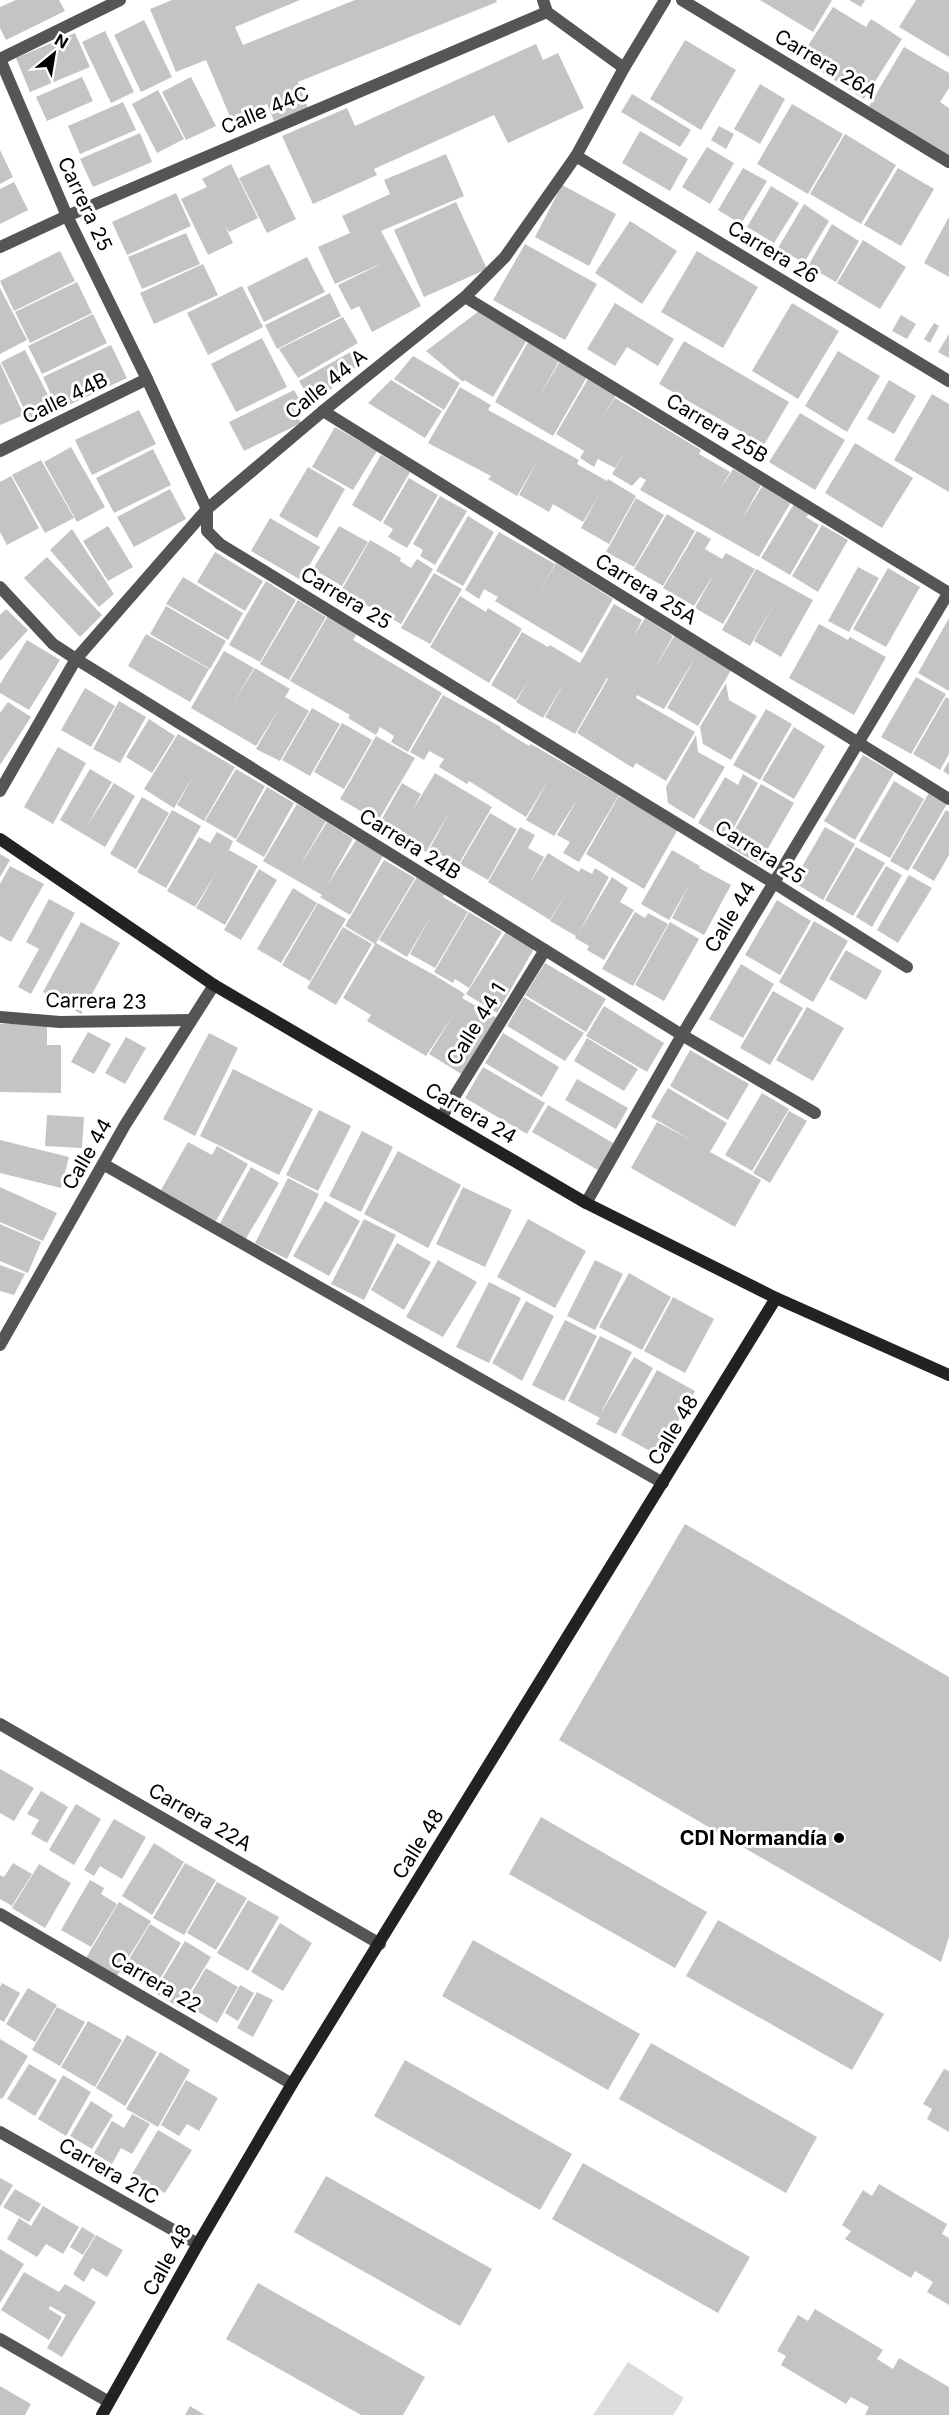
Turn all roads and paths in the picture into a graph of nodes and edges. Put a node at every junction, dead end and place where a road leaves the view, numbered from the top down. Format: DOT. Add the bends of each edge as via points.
graph roads {
  1 [pos="120,0"];
  2 [pos="665,0"];
  3 [pos="682,0"];
  4 [pos="545,6"];
  5 [pos="0,59"];
  6 [pos="624,68"];
  7 [pos="576,156"];
  8 [pos="949,162"];
  9 [pos="67,216"];
  10 [pos="0,248"];
  11 [pos="465,297"];
  12 [pos="147,379"];
  13 [pos="949,381"];
  14 [pos="323,411"];
  15 [pos="0,452"];
  16 [pos="207,509"];
  17 [pos="0,587"];
  18 [pos="949,592"];
  19 [pos="76,659"];
  20 [pos="858,743"];
  21 [pos="0,791"];
  22 [pos="949,799"];
  23 [pos="0,839"];
  24 [pos="774,883"];
  25 [pos="545,950"];
  26 [pos="907,968"];
  27 [pos="214,985"];
  28 [pos="0,1017"];
  29 [pos="191,1020"];
  30 [pos="682,1035"];
  31 [pos="815,1113"];
  32 [pos="441,1118"];
  33 [pos="104,1164"];
  34 [pos="586,1203"];
  35 [pos="777,1298"];
  36 [pos="0,1345"];
  37 [pos="949,1375"];
  38 [pos="663,1483"];
  39 [pos="0,1724"];
  40 [pos="0,1914"];
  41 [pos="380,1944"];
  42 [pos="292,2084"];
  43 [pos="0,2132"];
  44 [pos="198,2244"];
  45 [pos="0,2339"];
  46 [pos="109,2402"];
  47 [pos="102,2415"];
  1 -- 5 [label="street"];
  2 -- 6 [label="street, Calle 44 A"];
  3 -- 8 [label="street, Carrera 26A"];
  4 -- 6 [label="street"];
  4 -- 9 [label="street, Calle 44C"];
  5 -- 9 [label="street, Carrera 25"];
  6 -- 7 [label="street, Calle 44 A"];
  7 -- 11 [label="street, Calle 44 A" via="506,256"];
  7 -- 13 [label="street, Carrera 26"];
  9 -- 10 [label="street, Calle 44C"];
  9 -- 12 [label="street, Carrera 25"];
  11 -- 14 [label="street, Calle 44 A"];
  11 -- 18 [label="street, Carrera 25B"];
  12 -- 15 [label="street, Calle 44B"];
  12 -- 16 [label="street, Carrera 25"];
  14 -- 16 [label="street, Calle 44 A"];
  14 -- 20 [label="street, Carrera 25A"];
  16 -- 19 [label="street, Calle 44 A"];
  16 -- 24 [label="street, Carrera 25" via="207,531 220,544"];
  17 -- 19 [label="street, Carrera 24B" via="53,644"];
  18 -- 20 [label="street, Calle 44"];
  19 -- 21 [label="street, Calle 44 A"];
  19 -- 25 [label="street, Carrera 24B"];
  20 -- 22 [label="street, Carrera 25A"];
  20 -- 24 [label="street, Calle 44"];
  23 -- 27 [label="street, Carrera 24"];
  24 -- 26 [label="street, Carrera 25"];
  24 -- 30 [label="street, Calle 44"];
  25 -- 30 [label="street, Carrera 24B"];
  25 -- 32 [label="street, Calle 44 1"];
  27 -- 29 [label="street, Calle 44"];
  27 -- 32 [label="street, Carrera 24"];
  28 -- 29 [label="street, Carrera 23" via="60,1022"];
  29 -- 33 [label="street, Calle 44"];
  30 -- 31 [label="street, Carrera 24B"];
  30 -- 34 [label="street, Calle 44"];
  32 -- 34 [label="street, Carrera 24"];
  33 -- 36 [label="street, Calle 44"];
  33 -- 38 [label="street"];
  34 -- 35 [label="street, Carrera 24"];
  35 -- 37 [label="street, Carrera 24"];
  35 -- 38 [label="street, Calle 48"];
  38 -- 41 [label="street, Calle 48"];
  39 -- 41 [label="street, Carrera 22A"];
  40 -- 42 [label="street, Carrera 22"];
  41 -- 42 [label="street, Calle 48"];
  42 -- 44 [label="street, Calle 48"];
  43 -- 44 [label="street, Carrera 21C"];
  44 -- 46 [label="street, Calle 48"];
  45 -- 46 [label="street"];
  46 -- 47 [label="street, Calle 48"];
}
